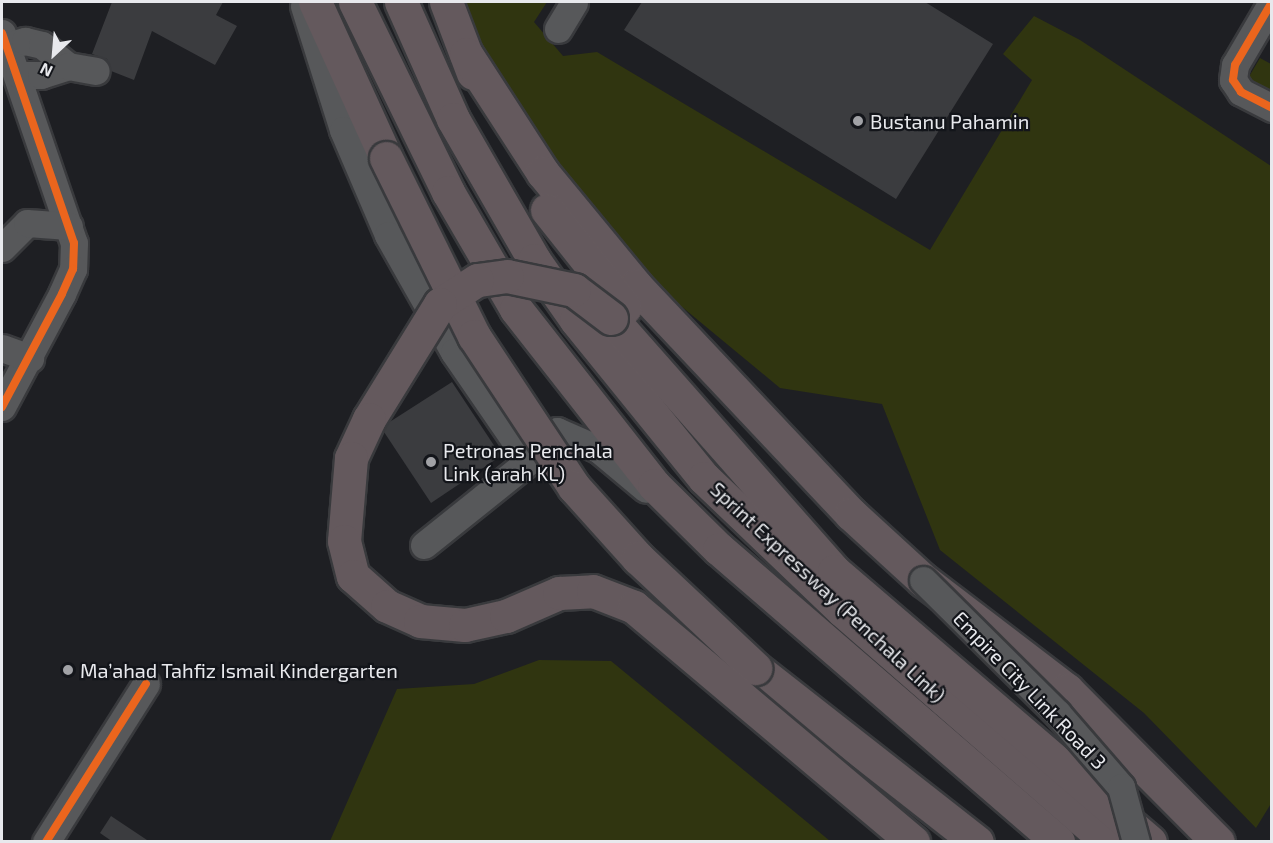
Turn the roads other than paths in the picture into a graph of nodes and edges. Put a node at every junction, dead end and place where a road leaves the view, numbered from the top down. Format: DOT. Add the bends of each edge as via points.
graph roads {
  1 [pos="303,2"];
  2 [pos="315,2"];
  3 [pos="355,2"];
  4 [pos="401,2"];
  5 [pos="446,2"];
  6 [pos="574,2"];
  7 [pos="1272,2"];
  8 [pos="558,29"];
  9 [pos="4,40"];
  10 [pos="466,54"];
  11 [pos="68,66"];
  12 [pos="96,70"];
  13 [pos="19,75"];
  14 [pos="1272,108"];
  15 [pos="69,226"];
  16 [pos="2,248"];
  17 [pos="2,348"];
  18 [pos="30,358"];
  19 [pos="2,407"];
  20 [pos="529,461"];
  21 [pos="714,544"];
  22 [pos="424,545"];
  23 [pos="834,571"];
  24 [pos="923,580"];
  25 [pos="146,684"];
  26 [pos="984,778"];
  27 [pos="1084,790"];
  28 [pos="46,842"];
  29 [pos="913,842"];
  30 [pos="977,842"];
  31 [pos="1041,842"];
  32 [pos="1058,842"];
  33 [pos="1108,842"];
  34 [pos="1133,842"];
  35 [pos="1150,842"];
  36 [pos="1218,842"];
  1 -- 20 [label="street" via="361,178 454,352"];
  2 -- 30 [label="highway, bridge" via="474,336 574,487 638,558 755,668"];
  3 -- 21 [label="highway, Sprint Expressway (Penchala Link)" via="448,192 516,309 654,485"];
  4 -- 33 [label="highway, Sprint Expressway (Penchala Link)" via="453,119 534,260 576,320 697,469 842,610"];
  5 -- 10 [label="highway"];
  6 -- 8 [label="street"];
  7 -- 14 [label="street" via="1235,65 1233,80 1241,92"];
  9 -- 11 [label="street" via="42,45"];
  9 -- 13 [label="street"];
  10 -- 23 [label="highway" via="485,106 529,186 581,257 798,506"];
  10 -- 24 [label="highway" via="550,181 636,286 781,441"];
  11 -- 12 [label="street"];
  11 -- 13 [label="street" via="41,75"];
  13 -- 15 [label="street"];
  15 -- 16 [label="street" via="27,223"];
  15 -- 18 [label="street" via="74,243 73,269"];
  17 -- 18 [label="street"];
  18 -- 19 [label="street"];
  20 -- 21 [label="street" via="557,431 598,450"];
  20 -- 22 [label="street"];
  21 -- 26 [label="highway, Sprint Expressway (Penchala Link)"];
  23 -- 27 [label="highway"];
  23 -- 29 [label="highway, bridge" via="611,318 574,290 543,281 507,276 477,280 440,304 369,418 351,458 344,541 353,576 387,606 420,621 465,625 506,616 559,593 593,591 634,607"];
  24 -- 34 [label="street, Empire City Link Road 3, bridge" via="1057,713 1121,787"];
  24 -- 36 [label="highway, bridge" via="1067,690"];
  25 -- 28 [label="street"];
  26 -- 31 [label="highway"];
  26 -- 32 [label="highway, Sprint Expressway (Penchala Link)"];
  27 -- 34 [label="highway"];
  27 -- 35 [label="highway, bridge"];
}
